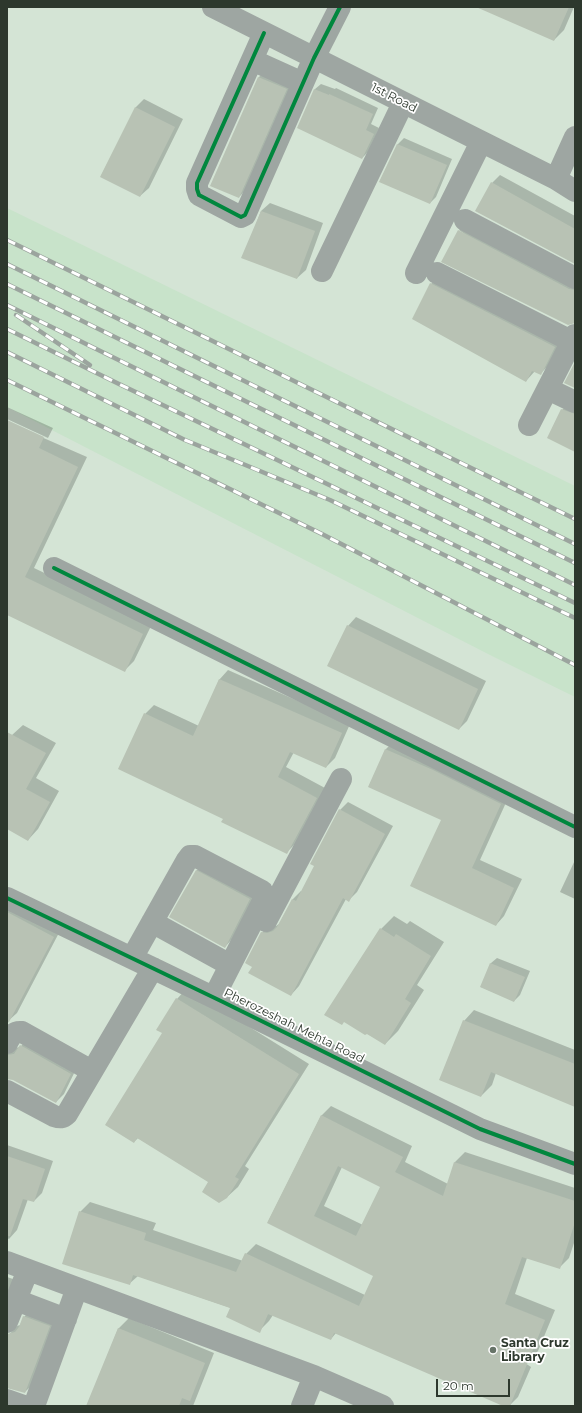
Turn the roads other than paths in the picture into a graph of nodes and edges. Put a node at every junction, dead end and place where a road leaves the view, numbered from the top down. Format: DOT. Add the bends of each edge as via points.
graph roads {
  1 [pos="213,7"];
  2 [pos="340,7"];
  3 [pos="264,33"];
  4 [pos="314,58"];
  5 [pos="252,60"];
  6 [pos="303,83"];
  7 [pos="403,102"];
  8 [pos="575,137"];
  9 [pos="481,142"];
  10 [pos="556,179"];
  11 [pos="575,191"];
  12 [pos="465,220"];
  13 [pos="322,271"];
  14 [pos="575,278"];
  15 [pos="574,340"];
  16 [pos="548,389"];
  17 [pos="575,402"];
  18 [pos="529,425"];
  19 [pos="54,568"];
  20 [pos="341,779"];
  21 [pos="575,827"];
  22 [pos="7,898"];
  23 [pos="152,922"];
  24 [pos="132,958"];
  25 [pos="230,965"];
  26 [pos="153,968"];
  27 [pos="218,999"];
  28 [pos="7,1043"];
  29 [pos="92,1071"];
  30 [pos="7,1091"];
  31 [pos="575,1164"];
  32 [pos="18,1266"];
  33 [pos="77,1288"];
  34 [pos="10,1295"];
  35 [pos="66,1318"];
  36 [pos="7,1322"];
  37 [pos="314,1376"];
  38 [pos="7,1400"];
  39 [pos="24,1406"];
  40 [pos="34,1406"];
  41 [pos="302,1406"];
  42 [pos="383,1406"];
  1 -- 3 [label="street, 1st Road"];
  2 -- 4 [label="street"];
  3 -- 4 [label="street, 1st Road"];
  3 -- 5 [label="street"];
  4 -- 6 [label="street"];
  4 -- 7 [label="street, 1st Road"];
  5 -- 6 [label="street"];
  5 -- 6 [label="street" via="197,183 199,195 238,216 245,215"];
  7 -- 9 [label="street, 1st Road"];
  7 -- 13 [label="street"];
  8 -- 10 [label="street"];
  9 -- 10 [label="street, 1st Road"];
  9 -- 15 [label="street" via="427,273"];
  10 -- 11 [label="street, 1st Road"];
  12 -- 14 [label="street"];
  15 -- 16 [label="street"];
  16 -- 17 [label="street"];
  16 -- 18 [label="street"];
  19 -- 21 [label="street"];
  20 -- 27 [label="street"];
  22 -- 24 [label="street, Pherozeshah Mehta Road"];
  23 -- 24 [label="street"];
  23 -- 25 [label="street"];
  23 -- 25 [label="street" via="190,856 195,856 262,891 263,901"];
  24 -- 26 [label="street, Pherozeshah Mehta Road"];
  25 -- 27 [label="street"];
  26 -- 27 [label="street, Pherozeshah Mehta Road"];
  26 -- 29 [label="street"];
  27 -- 31 [label="street, Pherozeshah Mehta Road" via="480,1129"];
  28 -- 29 [label="street" via="14,1033 22,1032"];
  29 -- 30 [label="street" via="67,1114 61,1117 54,1116"];
  32 -- 33 [label="street"];
  32 -- 34 [label="street"];
  33 -- 35 [label="street"];
  33 -- 37 [label="street"];
  34 -- 35 [label="street"];
  34 -- 36 [label="street"];
  35 -- 40 [label="street"];
  37 -- 41 [label="street"];
  37 -- 42 [label="street"];
  38 -- 39 [label="street"];
}
